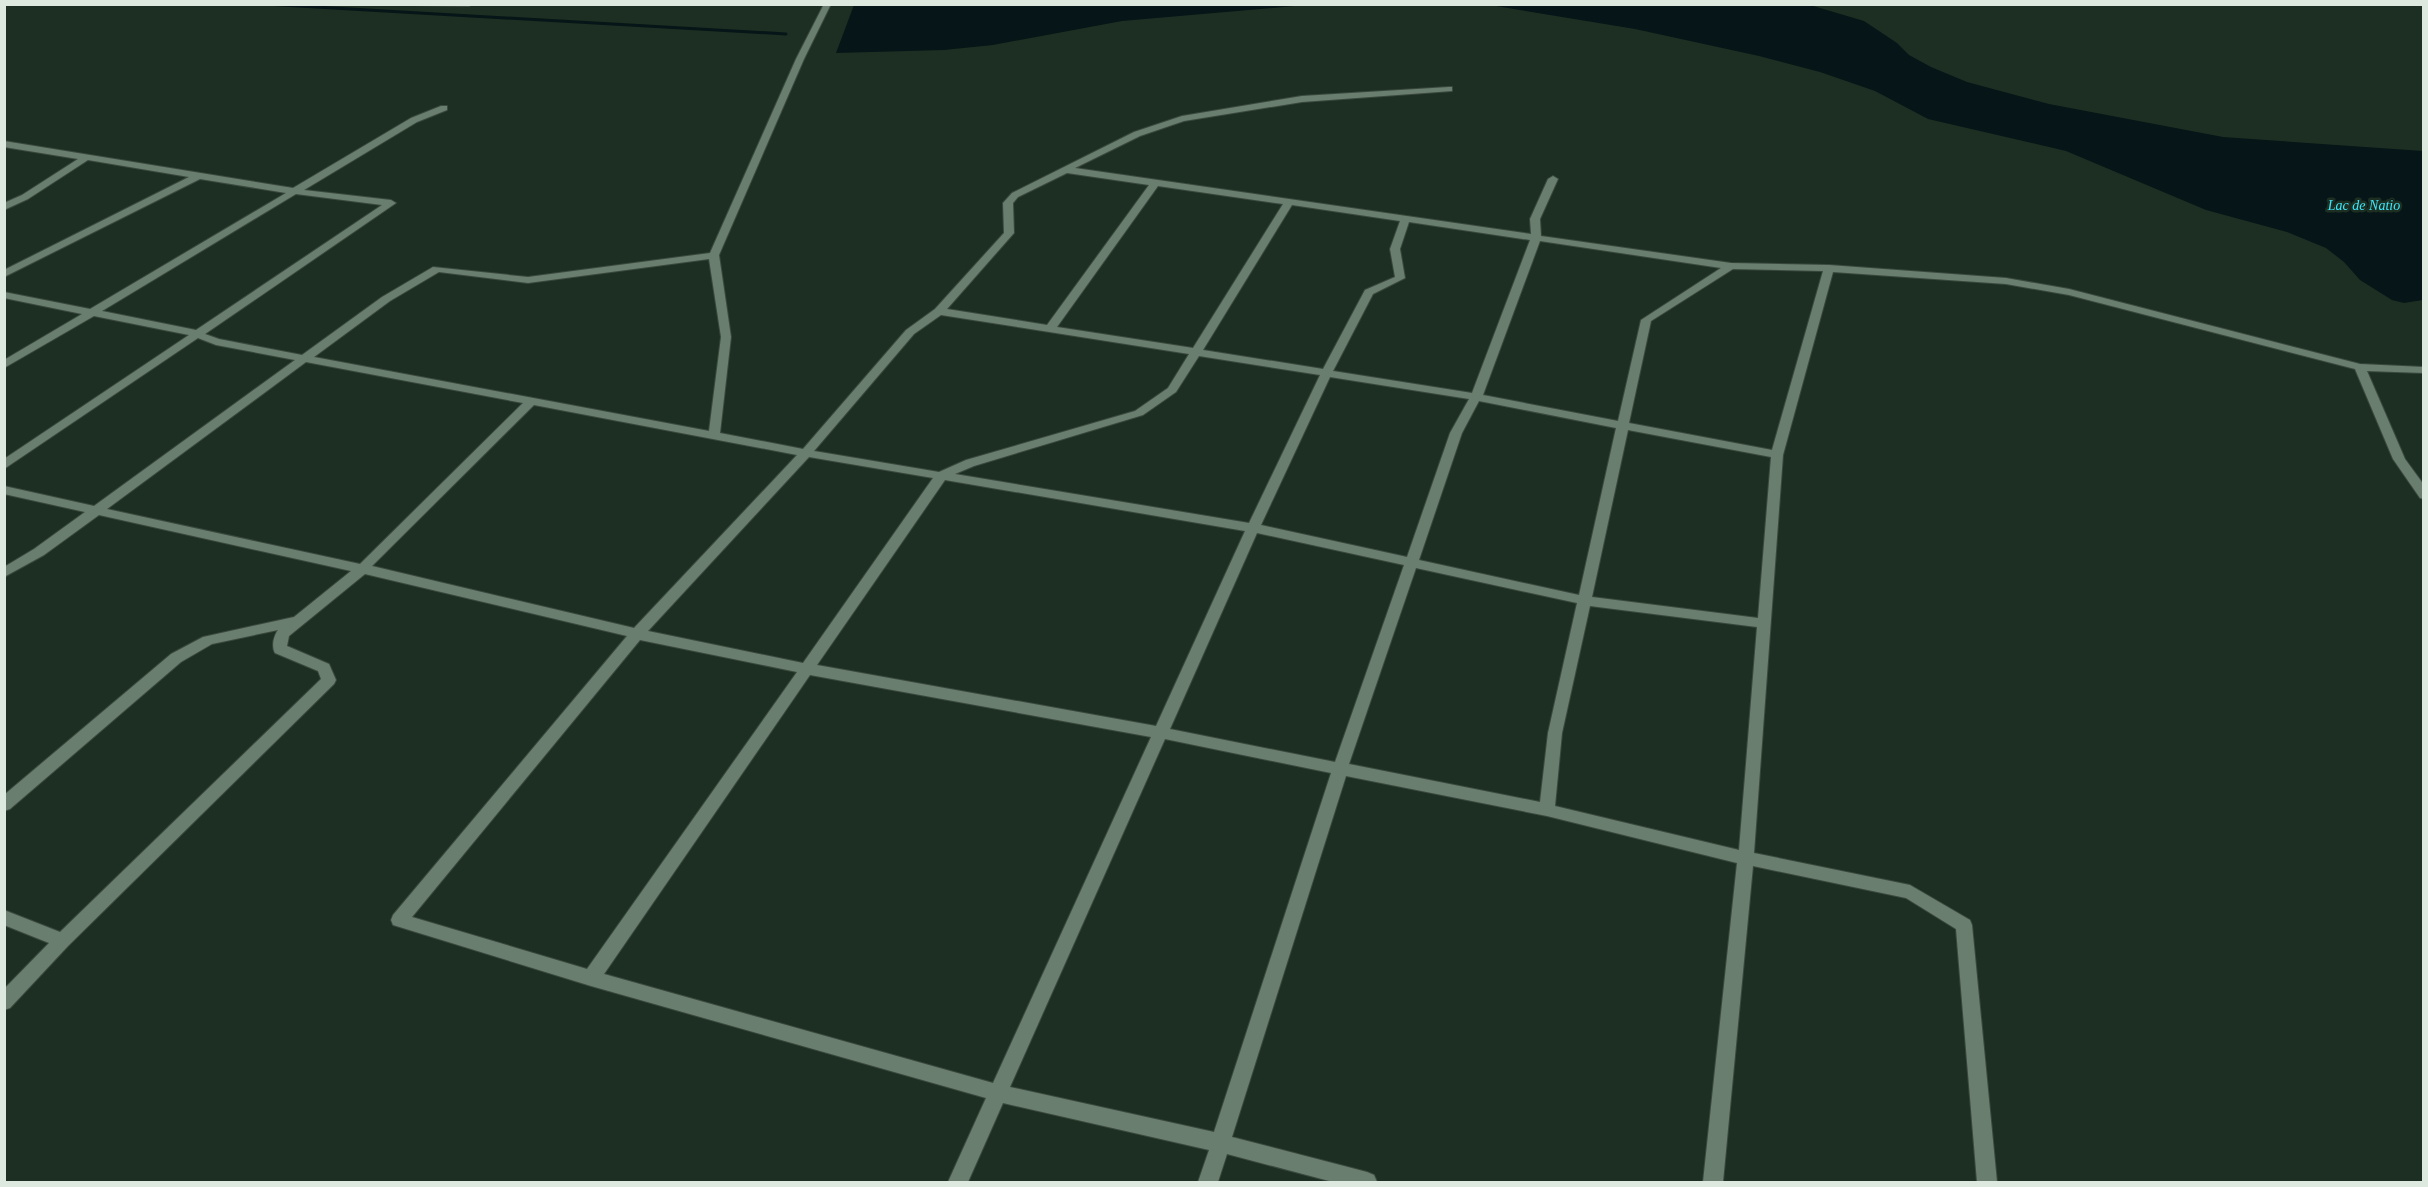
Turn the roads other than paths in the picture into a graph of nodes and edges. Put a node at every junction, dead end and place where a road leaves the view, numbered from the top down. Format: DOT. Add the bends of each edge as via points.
graph roads {
  1 [pos="356,4"];
  2 [pos="469,4"];
  3 [pos="828,4"];
  4 [pos="1449,89"];
  5 [pos="444,108"];
  6 [pos="4,144"];
  7 [pos="86,158"];
  8 [pos="1067,170"];
  9 [pos="198,176"];
  10 [pos="1553,179"];
  11 [pos="1156,182"];
  12 [pos="292,191"];
  13 [pos="1290,201"];
  14 [pos="4,207"];
  15 [pos="1406,218"];
  16 [pos="1536,238"];
  17 [pos="714,255"];
  18 [pos="1731,266"];
  19 [pos="1829,268"];
  20 [pos="4,274"];
  21 [pos="4,295"];
  22 [pos="92,311"];
  23 [pos="939,311"];
  24 [pos="1050,329"];
  25 [pos="195,333"];
  26 [pos="1197,353"];
  27 [pos="305,358"];
  28 [pos="4,365"];
  29 [pos="2360,367"];
  30 [pos="2424,369"];
  31 [pos="1326,374"];
  32 [pos="1476,398"];
  33 [pos="532,401"];
  34 [pos="1622,423"];
  35 [pos="714,435"];
  36 [pos="806,453"];
  37 [pos="1776,455"];
  38 [pos="4,465"];
  39 [pos="942,476"];
  40 [pos="4,490"];
  41 [pos="2424,495"];
  42 [pos="95,510"];
  43 [pos="1253,528"];
  44 [pos="1413,564"];
  45 [pos="362,569"];
  46 [pos="4,573"];
  47 [pos="1582,600"];
  48 [pos="298,620"];
  49 [pos="1763,623"];
  50 [pos="637,634"];
  51 [pos="808,669"];
  52 [pos="1163,733"];
  53 [pos="1340,769"];
  54 [pos="4,805"];
  55 [pos="1547,810"];
  56 [pos="1746,858"];
  57 [pos="4,917"];
  58 [pos="62,941"];
  59 [pos="591,978"];
  60 [pos="4,1002"];
  61 [pos="999,1093"];
  62 [pos="1220,1143"];
  63 [pos="958,1182"];
  64 [pos="1208,1182"];
  65 [pos="1367,1182"];
  66 [pos="1713,1182"];
  67 [pos="1987,1182"];
  1 -- 2 [label="street"];
  3 -- 17 [label="street"];
  4 -- 8 [label="street" via="1302,99 1182,119 1137,134"];
  5 -- 12 [label="street" via="414,120"];
  6 -- 7 [label="street"];
  7 -- 9 [label="street"];
  7 -- 14 [label="street"];
  8 -- 11 [label="street"];
  8 -- 23 [label="street" via="1015,195 1008,203 1009,233"];
  9 -- 12 [label="street"];
  9 -- 20 [label="street"];
  10 -- 16 [label="street" via="1535,219"];
  11 -- 13 [label="street"];
  11 -- 24 [label="street"];
  12 -- 22 [label="street"];
  12 -- 25 [label="street" via="392,203"];
  13 -- 15 [label="street"];
  13 -- 26 [label="street"];
  15 -- 16 [label="street"];
  15 -- 31 [label="street" via="1395,249 1400,278 1369,292"];
  16 -- 18 [label="street"];
  16 -- 32 [label="street"];
  17 -- 27 [label="street" via="528,280 437,269 386,299"];
  17 -- 35 [label="street" via="726,336"];
  18 -- 19 [label="street"];
  18 -- 34 [label="street" via="1646,320"];
  19 -- 29 [label="street" via="2006,281 2069,292"];
  19 -- 37 [label="street"];
  21 -- 22 [label="street"];
  22 -- 25 [label="street"];
  22 -- 28 [label="street"];
  23 -- 24 [label="street"];
  23 -- 36 [label="street" via="910,332"];
  24 -- 26 [label="street"];
  25 -- 27 [label="street" via="216,342"];
  25 -- 38 [label="street"];
  26 -- 31 [label="street"];
  26 -- 39 [label="street" via="1172,390 1139,413 970,462"];
  27 -- 33 [label="street"];
  27 -- 42 [label="street"];
  29 -- 30 [label="street"];
  29 -- 41 [label="street" via="2399,459"];
  31 -- 32 [label="street"];
  31 -- 43 [label="street"];
  32 -- 34 [label="street"];
  32 -- 44 [label="street" via="1456,433"];
  33 -- 35 [label="street"];
  33 -- 45 [label="street"];
  34 -- 37 [label="street"];
  34 -- 47 [label="street"];
  35 -- 36 [label="street"];
  36 -- 39 [label="street"];
  36 -- 50 [label="street"];
  37 -- 49 [label="street"];
  39 -- 43 [label="street"];
  39 -- 51 [label="street"];
  40 -- 42 [label="street"];
  42 -- 45 [label="street"];
  42 -- 46 [label="street"];
  43 -- 44 [label="street"];
  43 -- 52 [label="street"];
  44 -- 47 [label="street"];
  44 -- 53 [label="street"];
  45 -- 48 [label="street"];
  45 -- 50 [label="street"];
  47 -- 49 [label="street"];
  47 -- 55 [label="street" via="1555,733"];
  48 -- 54 [label="street" via="208,640 176,658"];
  48 -- 58 [label="street" via="282,634 280,649 324,668 329,680"];
  49 -- 56 [label="street"];
  50 -- 51 [label="street"];
  50 -- 59 [label="street" via="399,920"];
  51 -- 52 [label="street"];
  51 -- 59 [label="street"];
  52 -- 53 [label="street"];
  52 -- 61 [label="street"];
  53 -- 55 [label="street"];
  53 -- 62 [label="street"];
  55 -- 56 [label="street"];
  56 -- 66 [label="street"];
  56 -- 67 [label="street" via="1910,892 1964,925"];
  57 -- 58 [label="street"];
  58 -- 60 [label="street"];
  59 -- 61 [label="street"];
  61 -- 62 [label="street"];
  61 -- 63 [label="street"];
  62 -- 64 [label="street"];
  62 -- 65 [label="street"];
}
